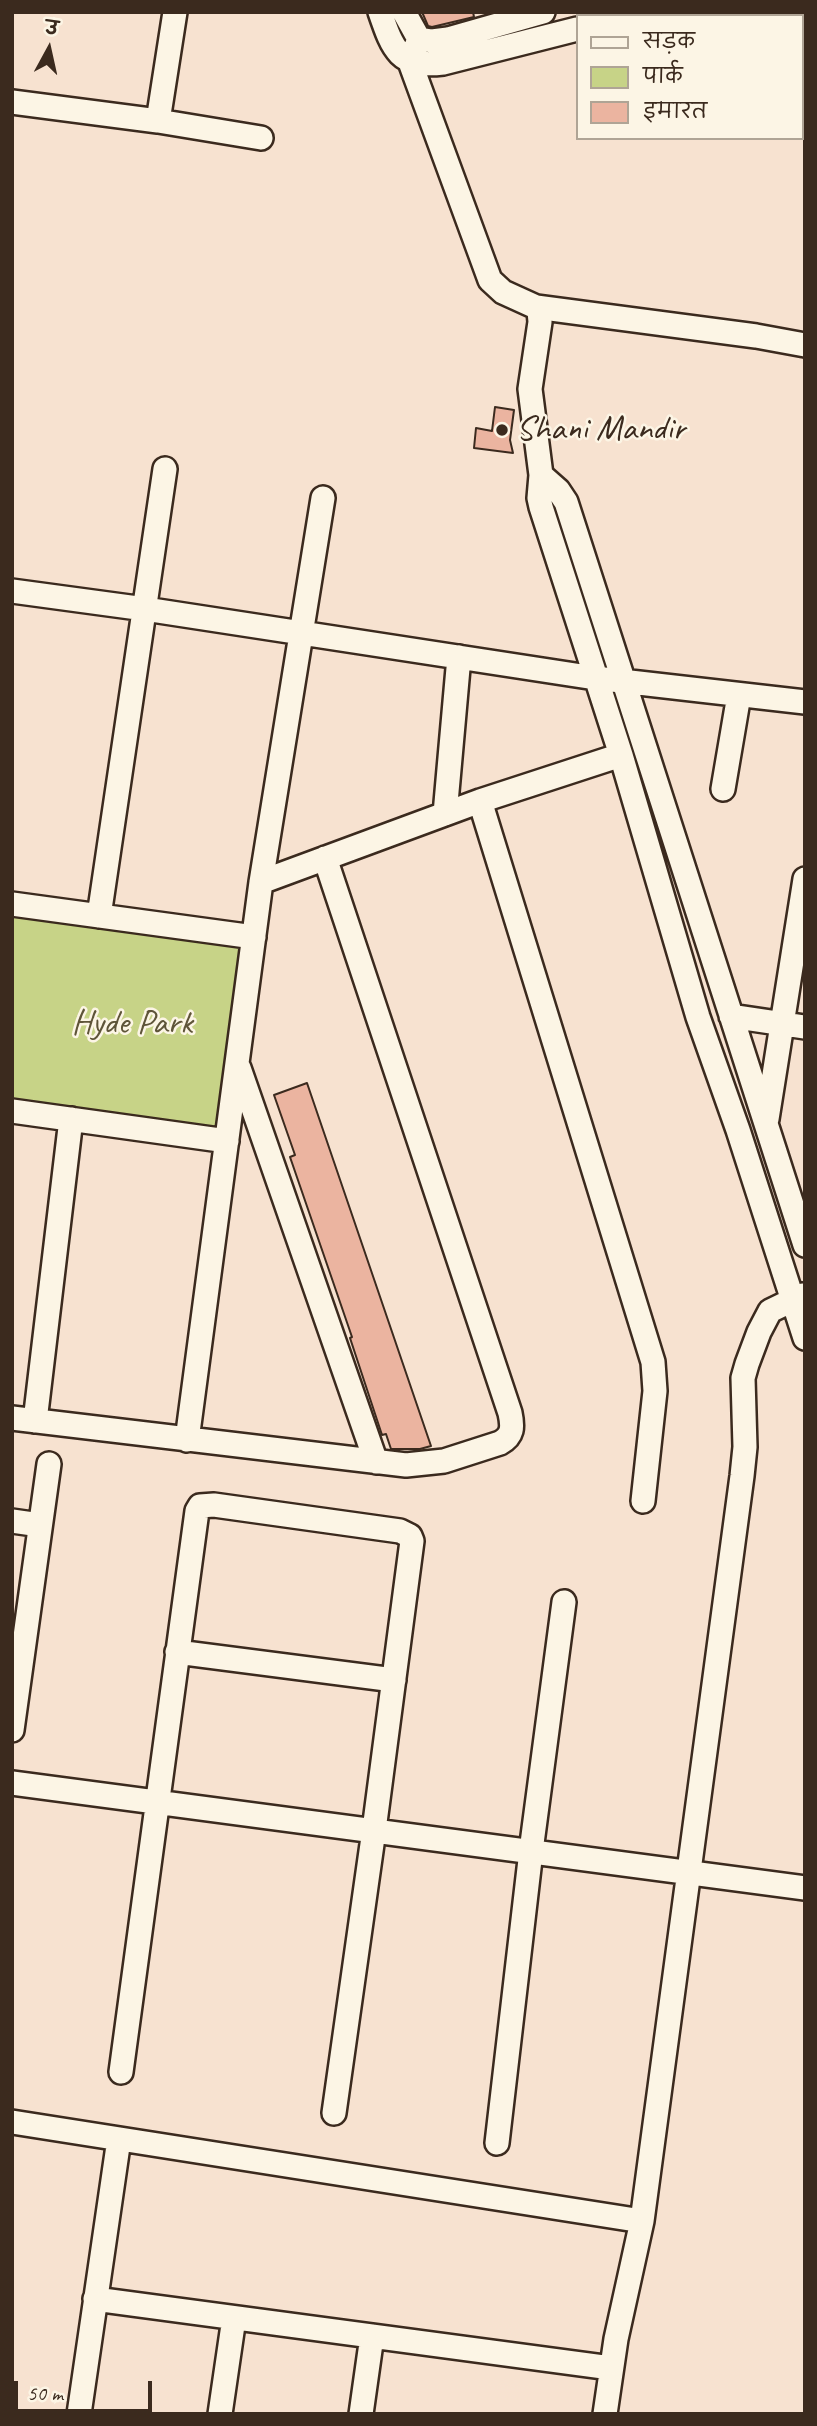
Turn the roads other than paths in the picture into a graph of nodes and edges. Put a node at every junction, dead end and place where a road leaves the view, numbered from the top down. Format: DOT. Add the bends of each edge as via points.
graph roads {
  1 [pos="175,12"];
  2 [pos="380,12"];
  3 [pos="404,12"];
  4 [pos="543,12"];
  5 [pos="576,29"];
  6 [pos="419,39"];
  7 [pos="410,62"];
  8 [pos="12,102"];
  9 [pos="158,121"];
  10 [pos="261,138"];
  11 [pos="536,307"];
  12 [pos="805,345"];
  13 [pos="164,469"];
  14 [pos="541,475"];
  15 [pos="323,498"];
  16 [pos="12,591"];
  17 [pos="145,609"];
  18 [pos="303,633"];
  19 [pos="459,657"];
  20 [pos="595,678"];
  21 [pos="624,681"];
  22 [pos="739,695"];
  23 [pos="805,702"];
  24 [pos="621,755"];
  25 [pos="723,789"];
  26 [pos="480,801"];
  27 [pos="445,814"];
  28 [pos="325,858"];
  29 [pos="805,879"];
  30 [pos="261,882"];
  31 [pos="12,904"];
  32 [pos="99,916"];
  33 [pos="254,937"];
  34 [pos="731,1016"];
  35 [pos="794,1026"];
  36 [pos="237,1063"];
  37 [pos="12,1111"];
  38 [pos="71,1119"];
  39 [pos="767,1122"];
  40 [pos="227,1142"];
  41 [pos="805,1245"];
  42 [pos="798,1297"];
  43 [pos="805,1338"];
  44 [pos="12,1418"];
  45 [pos="35,1421"];
  46 [pos="187,1440"];
  47 [pos="376,1462"];
  48 [pos="49,1464"];
  49 [pos="643,1501"];
  50 [pos="12,1521"];
  51 [pos="40,1525"];
  52 [pos="564,1602"];
  53 [pos="177,1653"];
  54 [pos="394,1680"];
  55 [pos="12,1730"];
  56 [pos="12,1783"];
  57 [pos="157,1802"];
  58 [pos="374,1830"];
  59 [pos="531,1851"];
  60 [pos="688,1873"];
  61 [pos="805,1888"];
  62 [pos="121,2072"];
  63 [pos="334,2113"];
  64 [pos="12,2122"];
  65 [pos="119,2139"];
  66 [pos="497,2143"];
  67 [pos="642,2221"];
  68 [pos="95,2299"];
  69 [pos="234,2318"];
  70 [pos="372,2336"];
  71 [pos="611,2368"];
  72 [pos="79,2414"];
  73 [pos="220,2414"];
  74 [pos="361,2414"];
  75 [pos="605,2414"];
  1 -- 9 [label="street"];
  2 -- 7 [label="street" via="393,46"];
  3 -- 6 [label="street"];
  4 -- 6 [label="street" via="448,40"];
  5 -- 7 [label="street" via="443,63"];
  6 -- 7 [label="street"];
  7 -- 11 [label="street" via="490,280 503,292"];
  8 -- 9 [label="street"];
  9 -- 10 [label="street"];
  11 -- 12 [label="street"];
  11 -- 14 [label="street" via="540,322 530,389"];
  13 -- 17 [label="street"];
  14 -- 20 [label="street" via="541,507"];
  14 -- 21 [label="street" via="566,502"];
  15 -- 18 [label="street"];
  16 -- 17 [label="street"];
  17 -- 18 [label="street"];
  17 -- 32 [label="street"];
  18 -- 19 [label="street"];
  18 -- 30 [label="street"];
  19 -- 20 [label="street"];
  19 -- 27 [label="street"];
  20 -- 21 [label="street"];
  20 -- 24 [label="street"];
  21 -- 22 [label="street"];
  21 -- 34 [label="street"];
  22 -- 23 [label="street"];
  22 -- 25 [label="street"];
  24 -- 26 [label="street"];
  24 -- 42 [label="street" via="698,1017"];
  26 -- 27 [label="street"];
  26 -- 49 [label="street" via="656,1371"];
  27 -- 28 [label="street"];
  28 -- 30 [label="street"];
  28 -- 47 [label="street" via="513,1424 507,1439 444,1461"];
  29 -- 35 [label="street"];
  30 -- 33 [label="street"];
  31 -- 32 [label="street"];
  32 -- 33 [label="street"];
  33 -- 36 [label="street"];
  34 -- 35 [label="street"];
  34 -- 39 [label="street"];
  35 -- 39 [label="street"];
  36 -- 40 [label="street"];
  36 -- 47 [label="street"];
  37 -- 38 [label="street"];
  38 -- 40 [label="street"];
  38 -- 45 [label="street"];
  39 -- 41 [label="street"];
  40 -- 46 [label="street"];
  42 -- 43 [label="street"];
  42 -- 60 [label="street" via="770,1311 743,1378 742,1476"];
  44 -- 45 [label="street"];
  45 -- 46 [label="street"];
  46 -- 47 [label="street"];
  48 -- 51 [label="street"];
  50 -- 51 [label="street"];
  51 -- 55 [label="street"];
  52 -- 59 [label="street"];
  53 -- 54 [label="street"];
  53 -- 54 [label="street" via="194,1518 200,1506 215,1505 410,1536"];
  53 -- 57 [label="street"];
  54 -- 58 [label="street"];
  56 -- 57 [label="street"];
  57 -- 58 [label="street"];
  57 -- 62 [label="street"];
  58 -- 59 [label="street"];
  58 -- 63 [label="street"];
  59 -- 60 [label="street"];
  59 -- 66 [label="street"];
  60 -- 61 [label="street"];
  60 -- 67 [label="street"];
  64 -- 65 [label="street"];
  65 -- 67 [label="street"];
  65 -- 68 [label="street"];
  67 -- 71 [label="street"];
  68 -- 69 [label="street"];
  68 -- 72 [label="street"];
  69 -- 70 [label="street"];
  69 -- 73 [label="street"];
  70 -- 71 [label="street"];
  70 -- 74 [label="street"];
  71 -- 75 [label="street"];
}
